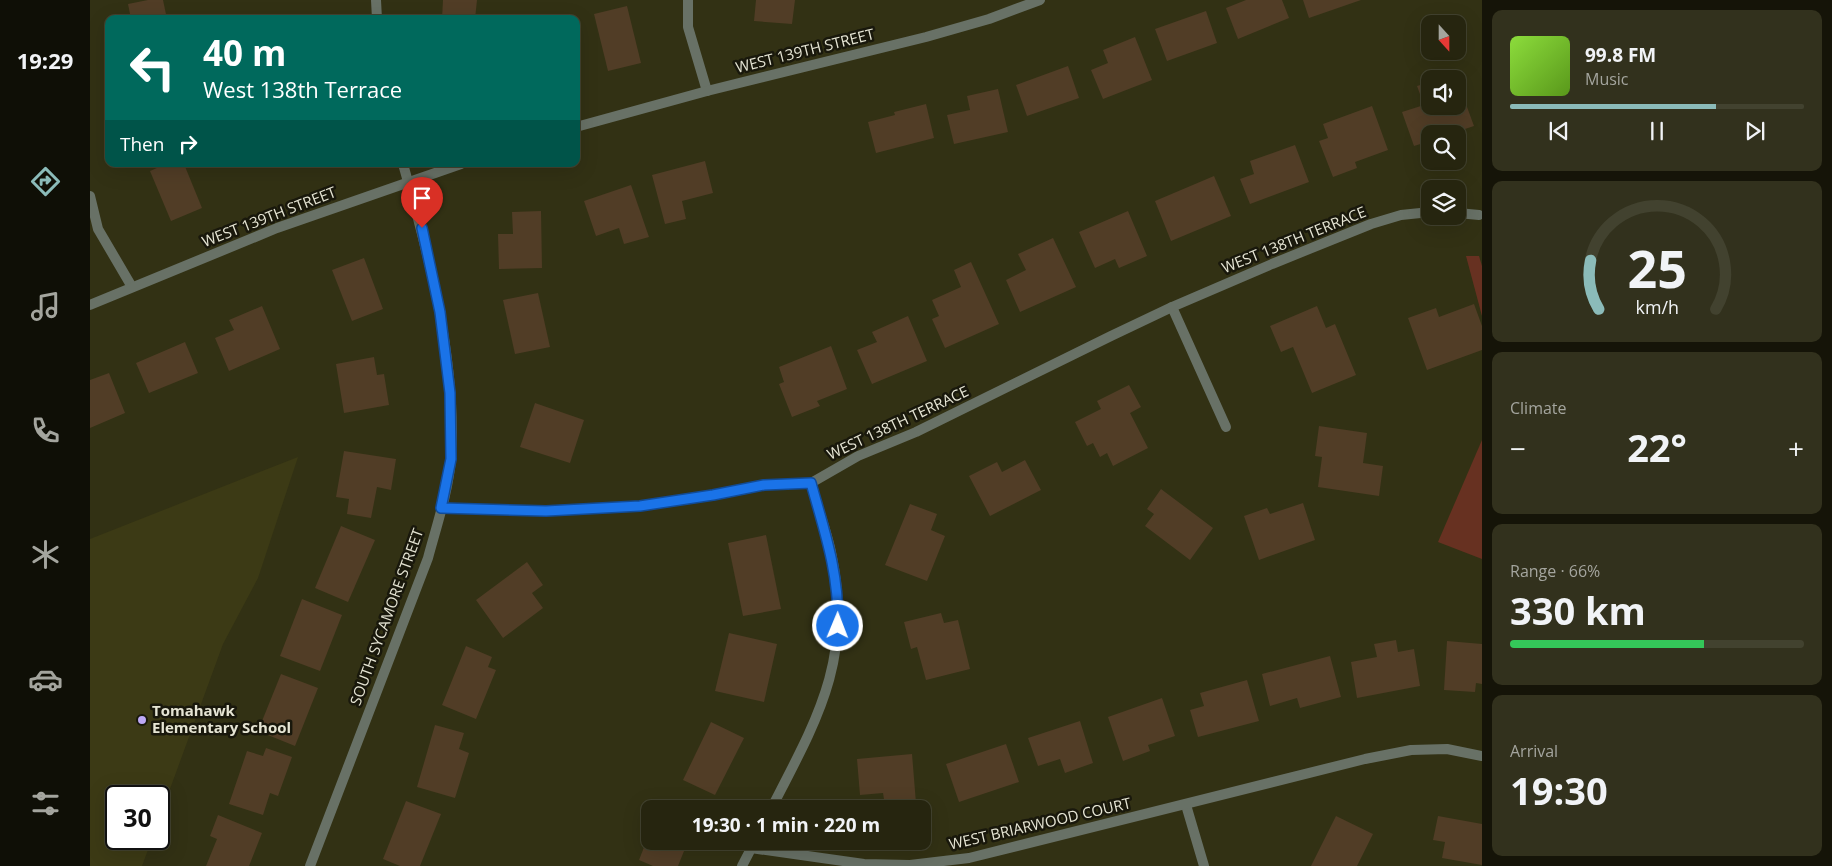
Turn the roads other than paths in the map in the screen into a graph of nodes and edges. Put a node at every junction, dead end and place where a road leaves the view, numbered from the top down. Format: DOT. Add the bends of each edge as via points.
graph roads {
  1 [pos="376,0"];
  2 [pos="688,0"];
  3 [pos="1040,0"];
  4 [pos="377,15"];
  5 [pos="707,90"];
  6 [pos="580,126"];
  7 [pos="404,167"];
  8 [pos="452,167"];
  9 [pos="408,181"];
  10 [pos="90,196"];
  11 [pos="1421,213"];
  12 [pos="1466,214"];
  13 [pos="1479,215"];
  14 [pos="132,287"];
  15 [pos="90,305"];
  16 [pos="1172,307"];
  17 [pos="1226,426"];
  18 [pos="811,483"];
  19 [pos="441,508"];
  20 [pos="1482,756"];
  21 [pos="776,800"];
  22 [pos="1186,805"];
  23 [pos="750,850"];
  24 [pos="782,850"];
  25 [pos="310,866"];
  26 [pos="742,866"];
  27 [pos="1204,866"];
  1 -- 4 [label="street"];
  2 -- 5 [label="street" via="688,27"];
  3 -- 5 [label="street, WEST 139TH STREET" via="926,37"];
  5 -- 6 [label="street, WEST 139TH STREET"];
  7 -- 9 [label="street, SOUTH SYCAMORE STREET"];
  8 -- 9 [label="street, WEST 139TH STREET"];
  9 -- 14 [label="street, WEST 139TH STREET" via="277,228"];
  9 -- 19 [label="street, SOUTH SYCAMORE STREET" via="440,312 450,393 451,459"];
  10 -- 14 [label="street" via="98,229"];
  11 -- 16 [label="street, WEST 138TH TERRACE" via="1371,224"];
  12 -- 13 [label="street"];
  14 -- 15 [label="street, WEST 139TH STREET"];
  16 -- 17 [label="street"];
  16 -- 18 [label="street, WEST 138TH TERRACE" via="916,432 858,456"];
  18 -- 19 [label="street, WEST 138TH TERRACE" via="764,485 640,506 546,511"];
  18 -- 21 [label="street" via="831,552 839,601 836,649 828,689 812,729"];
  19 -- 25 [label="street, SOUTH SYCAMORE STREET" via="428,558"];
  20 -- 22 [label="street, WEST BRIARWOOD COURT" via="1447,749 1411,750"];
  22 -- 24 [label="street, WEST BRIARWOOD COURT" via="969,858 910,865 864,864"];
  22 -- 27 [label="street"];
  23 -- 26 [label="street"];
}
